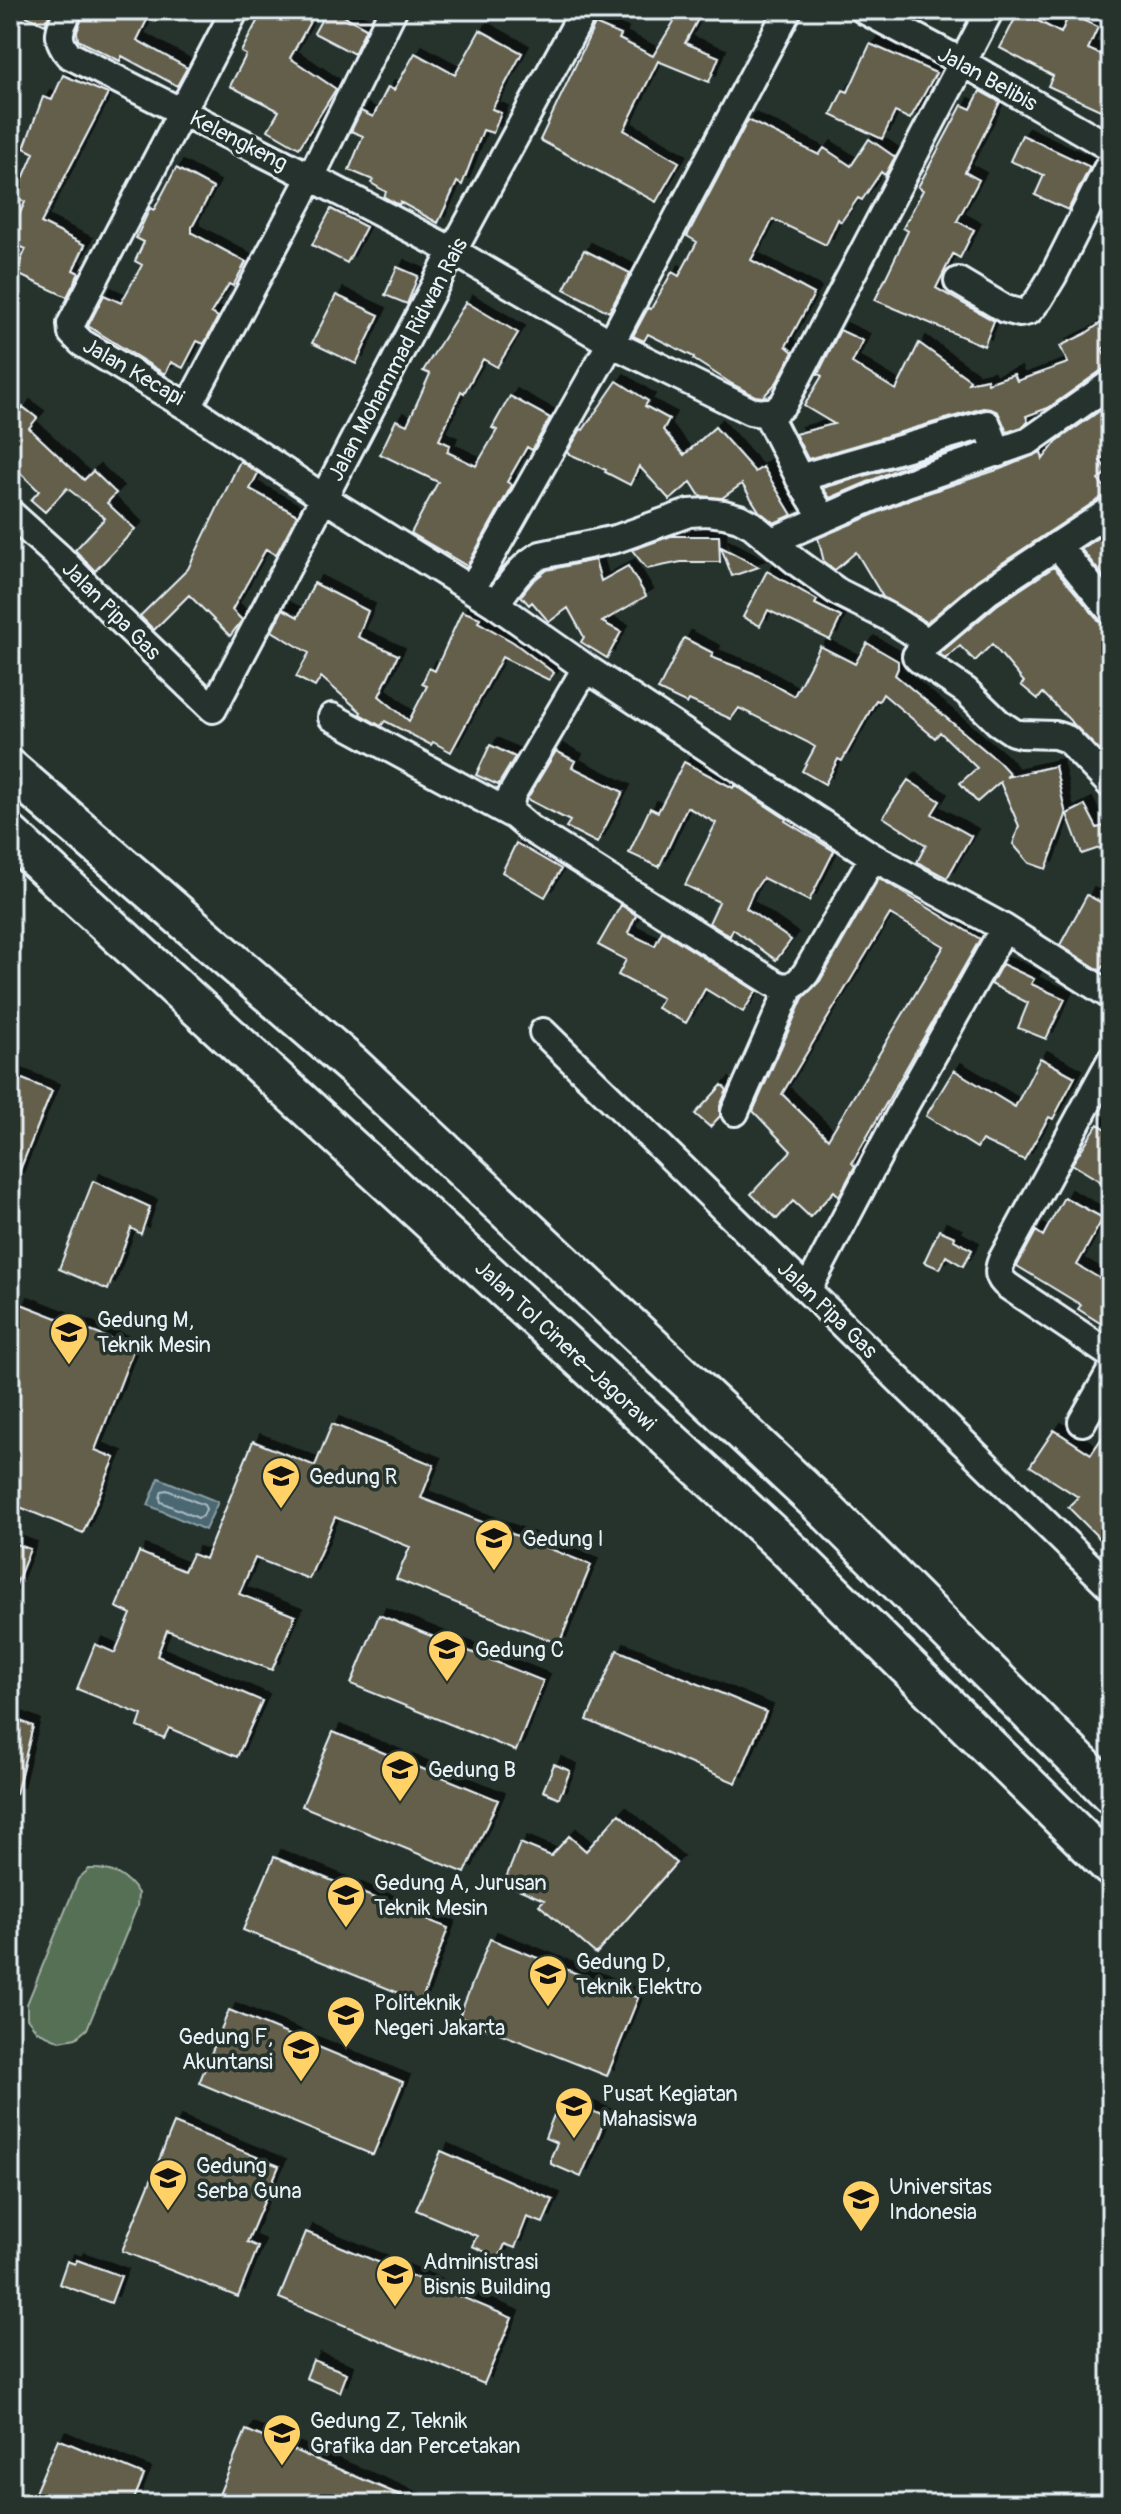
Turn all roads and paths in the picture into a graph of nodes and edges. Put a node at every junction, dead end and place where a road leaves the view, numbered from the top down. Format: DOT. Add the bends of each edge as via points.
graph roads {
  1 [pos="69,10"];
  2 [pos="235,10"];
  3 [pos="393,10"];
  4 [pos="584,10"];
  5 [pos="788,10"];
  6 [pos="864,10"];
  7 [pos="990,10"];
  8 [pos="964,63"];
  9 [pos="183,111"];
  10 [pos="1111,148"];
  11 [pos="1111,161"];
  12 [pos="311,177"];
  13 [pos="453,251"];
  14 [pos="958,281"];
  15 [pos="611,343"];
  16 [pos="1111,383"];
  17 [pos="188,407"];
  18 [pos="766,412"];
  19 [pos="998,453"];
  20 [pos="799,478"];
  21 [pos="324,498"];
  22 [pos="1111,510"];
  23 [pos="10,513"];
  24 [pos="824,519"];
  25 [pos="772,541"];
  26 [pos="1057,545"];
  27 [pos="472,589"];
  28 [pos="495,604"];
  29 [pos="1111,611"];
  30 [pos="928,642"];
  31 [pos="586,668"];
  32 [pos="213,709"];
  33 [pos="332,717"];
  34 [pos="10,769"];
  35 [pos="1111,785"];
  36 [pos="511,814"];
  37 [pos="10,835"];
  38 [pos="873,857"];
  39 [pos="1004,928"];
  40 [pos="790,987"];
  41 [pos="1111,996"];
  42 [pos="543,1032"];
  43 [pos="1111,1060"];
  44 [pos="735,1112"];
  45 [pos="808,1289"];
  46 [pos="1111,1355"];
  47 [pos="1111,1371"];
  48 [pos="1082,1422"];
  49 [pos="1111,1587"];
  50 [pos="1111,1794"];
  51 [pos="1111,1867"];
  1 -- 9 [label="street, Kelengkeng" via="58,33 69,55"];
  2 -- 9 [label="street"];
  3 -- 12 [label="street, Jalan Kecapi"];
  4 -- 13 [label="street, Jalan Mohammad Ridwan Rais"];
  5 -- 15 [label="street"];
  6 -- 8 [label="street, Jalan Belibis"];
  7 -- 8 [label="street"];
  8 -- 10 [label="street, Jalan Belibis"];
  8 -- 18 [label="street" via="784,403"];
  9 -- 12 [label="street, Kelengkeng"];
  9 -- 17 [label="street, Jalan Kecapi" via="71,328 82,343"];
  11 -- 14 [label="street" via="1053,276 1029,311 1005,309"];
  12 -- 13 [label="street, Kelengkeng"];
  12 -- 17 [label="street, Jalan Kecapi"];
  13 -- 15 [label="street, Kelengkeng"];
  13 -- 21 [label="street, Jalan Mohammad Ridwan Rais"];
  15 -- 18 [label="street, Kelengkeng" via="750,411"];
  15 -- 27 [label="street"];
  16 -- 19 [label="street" via="1029,441"];
  17 -- 21 [label="street"];
  18 -- 20 [label="street"];
  19 -- 20 [label="street" via="987,424"];
  19 -- 24 [label="street" via="904,484"];
  20 -- 24 [label="street"];
  21 -- 27 [label="street"];
  21 -- 32 [label="street, Jalan Mohammad Ridwan Rais"];
  22 -- 26 [label="street"];
  23 -- 32 [label="street, Jalan Pipa Gas"];
  24 -- 25 [label="street"];
  25 -- 28 [label="street" via="739,518 689,513 616,539 541,555 520,571"];
  25 -- 30 [label="street" via="838,592"];
  26 -- 29 [label="street"];
  26 -- 30 [label="street" via="987,592"];
  27 -- 28 [label="street"];
  28 -- 31 [label="street"];
  30 -- 35 [label="street" via="917,657 1005,727 1067,739"];
  31 -- 36 [label="street" via="512,794"];
  31 -- 38 [label="street"];
  33 -- 36 [label="street"];
  34 -- 50 [label="highway" via="353,1066 826,1510"];
  36 -- 40 [label="street" via="772,982"];
  37 -- 51 [label="highway, Jalan Tol Cinere–Jagorawi" via="788,1549"];
  38 -- 39 [label="street"];
  38 -- 40 [label="street" via="806,973"];
  39 -- 41 [label="street"];
  39 -- 45 [label="street"];
  40 -- 44 [label="street"];
  42 -- 45 [label="street, Jalan Pipa Gas"];
  43 -- 46 [label="street" via="998,1272 1001,1281"];
  45 -- 49 [label="street, Jalan Pipa Gas"];
  47 -- 48 [label="street"];
}
